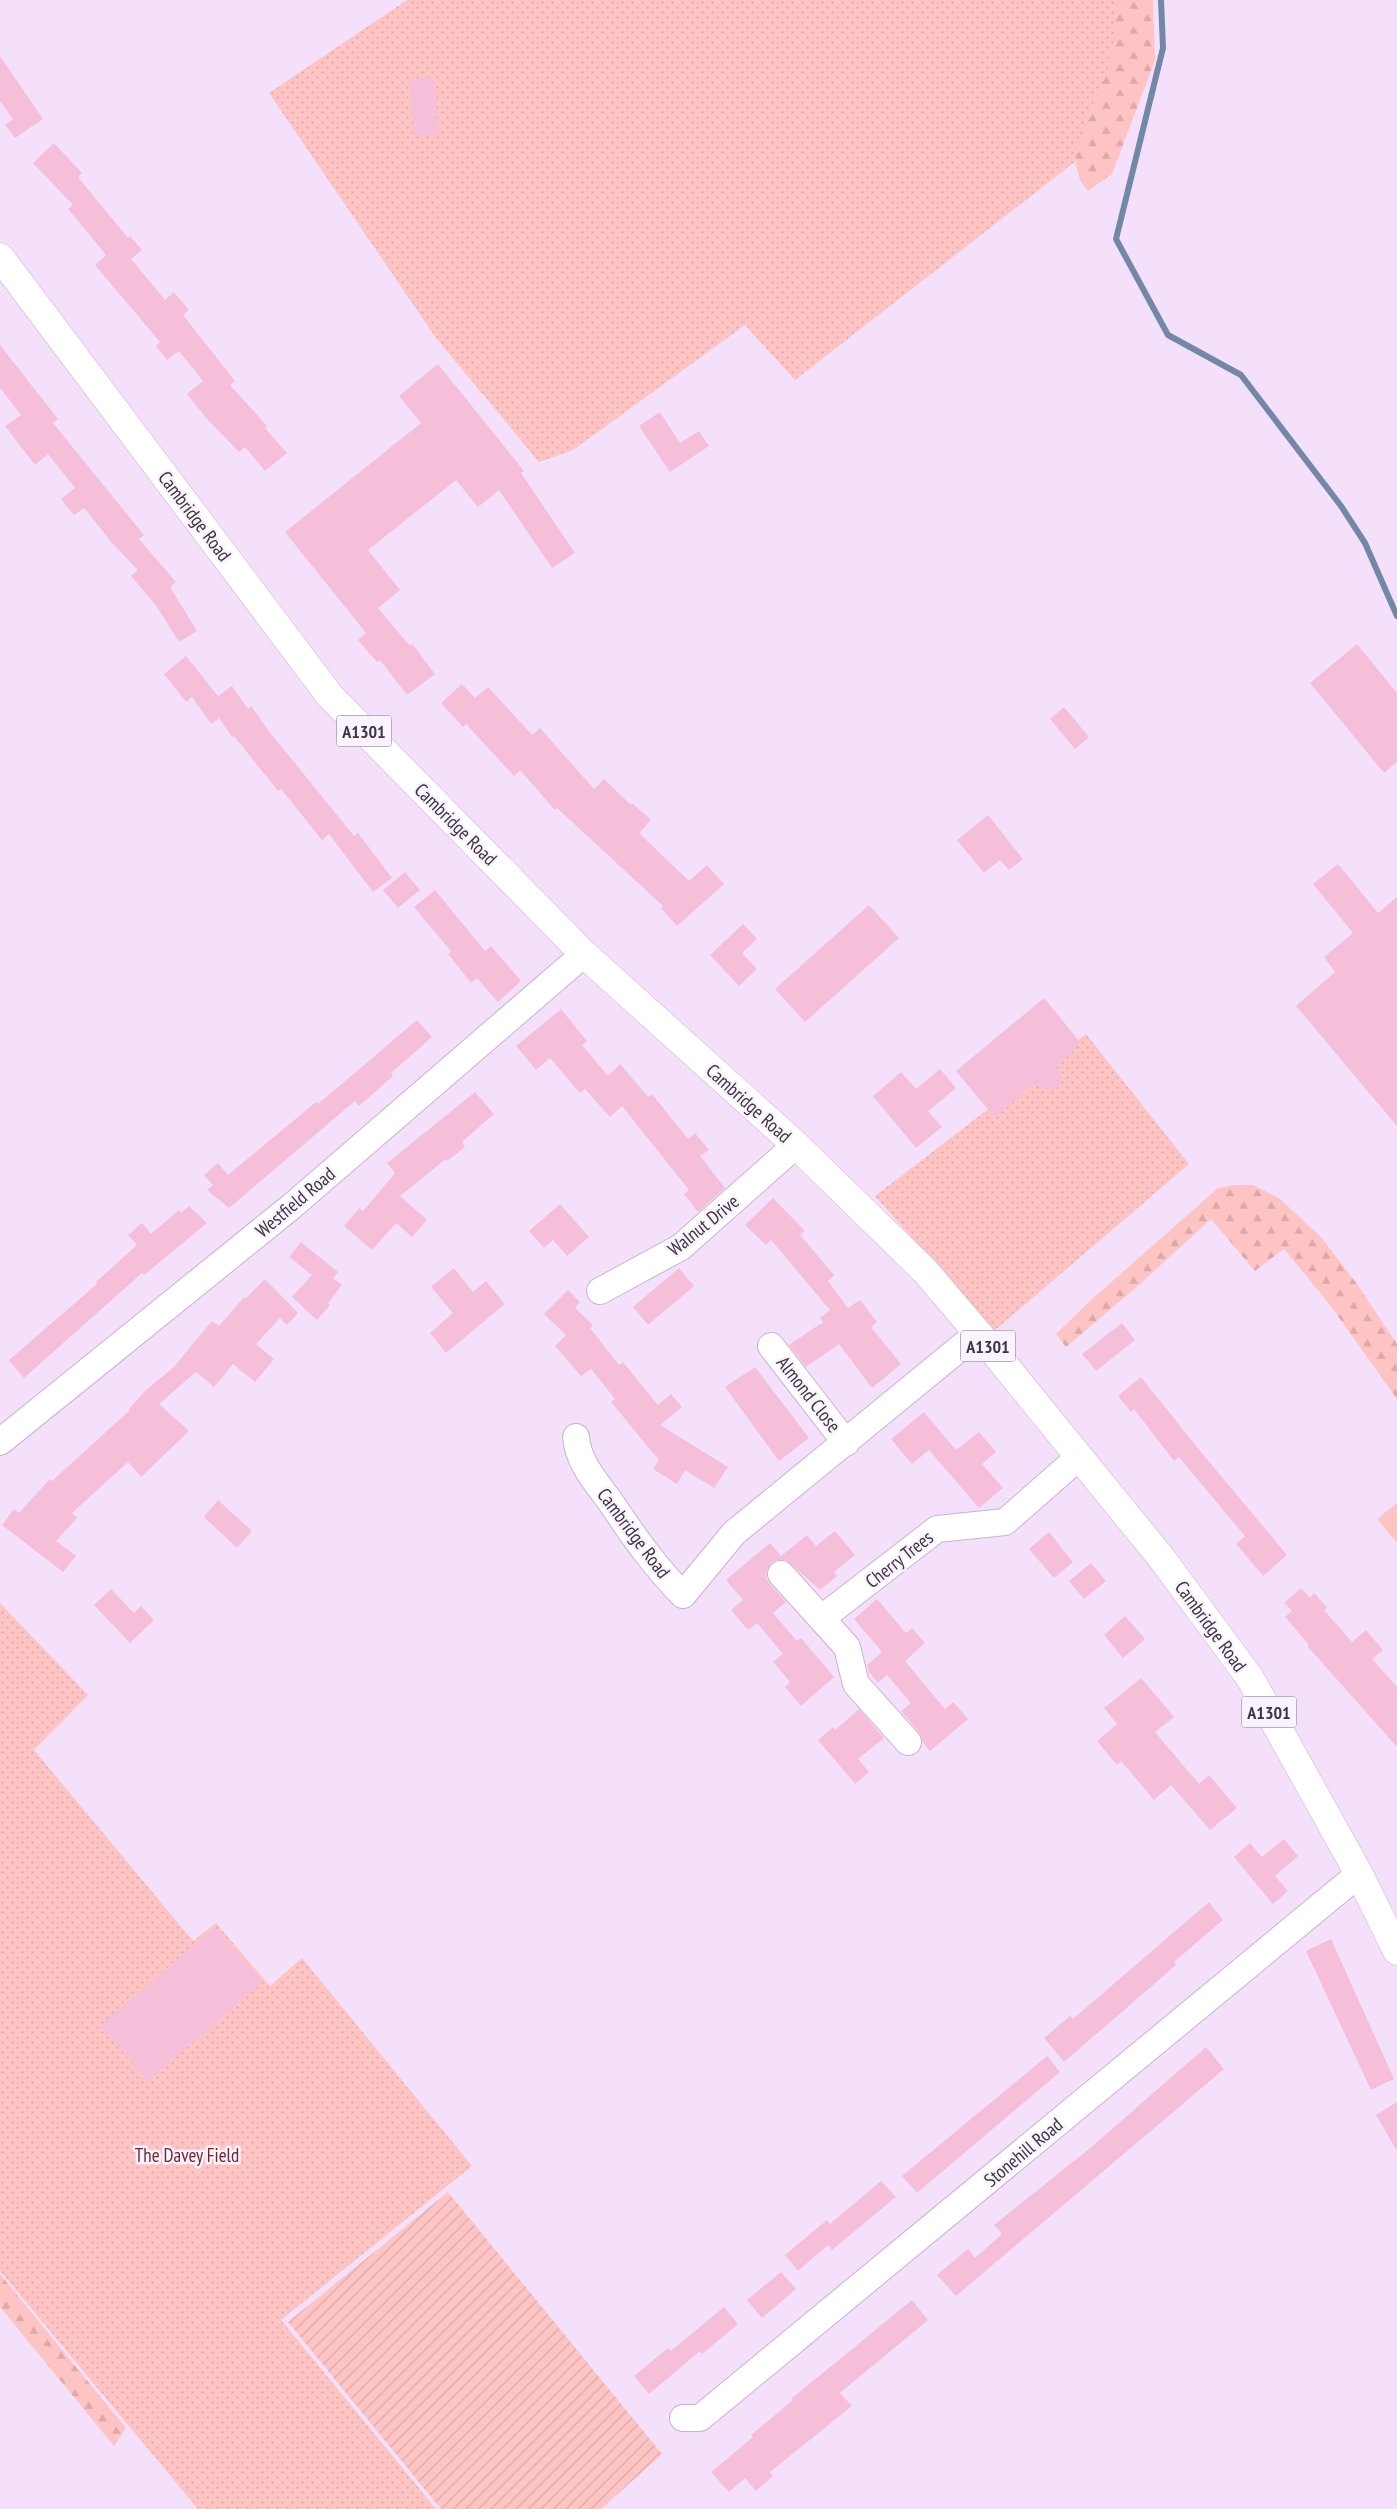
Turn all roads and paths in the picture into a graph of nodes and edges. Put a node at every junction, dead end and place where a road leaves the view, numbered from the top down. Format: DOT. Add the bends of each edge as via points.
graph roads {
  1 [pos="0,257"];
  2 [pos="584,954"];
  3 [pos="796,1146"];
  4 [pos="600,1291"];
  5 [pos="977,1334"];
  6 [pos="771,1346"];
  7 [pos="576,1437"];
  8 [pos="0,1442"];
  9 [pos="846,1443"];
  10 [pos="1079,1456"];
  11 [pos="781,1574"];
  12 [pos="822,1618"];
  13 [pos="908,1742"];
  14 [pos="1359,1874"];
  15 [pos="1397,1952"];
  16 [pos="682,2418"];
  1 -- 2 [label="main road, Cambridge Road / A1301" via="330,696"];
  2 -- 3 [label="main road, Cambridge Road / A1301"];
  2 -- 8 [label="street, Westfield Road" via="292,1206"];
  3 -- 4 [label="street, Walnut Drive" via="681,1247"];
  3 -- 5 [label="main road, Cambridge Road / A1301" via="925,1271"];
  5 -- 9 [label="street, Cambridge Road"];
  5 -- 10 [label="main road, Cambridge Road / A1301"];
  6 -- 9 [label="street, Almond Close"];
  7 -- 9 [label="street, Cambridge Road" via="577,1449 588,1471 638,1544 683,1595 734,1534"];
  10 -- 12 [label="street, Cherry Trees" via="1005,1522 937,1529"];
  10 -- 14 [label="main road, Cambridge Road / A1301" via="1163,1560 1250,1678"];
  11 -- 12 [label="street"];
  12 -- 13 [label="street" via="847,1647 856,1684"];
  14 -- 15 [label="main road, Cambridge Road / A1301"];
  14 -- 16 [label="street, Stonehill Road" via="700,2418"];
}
